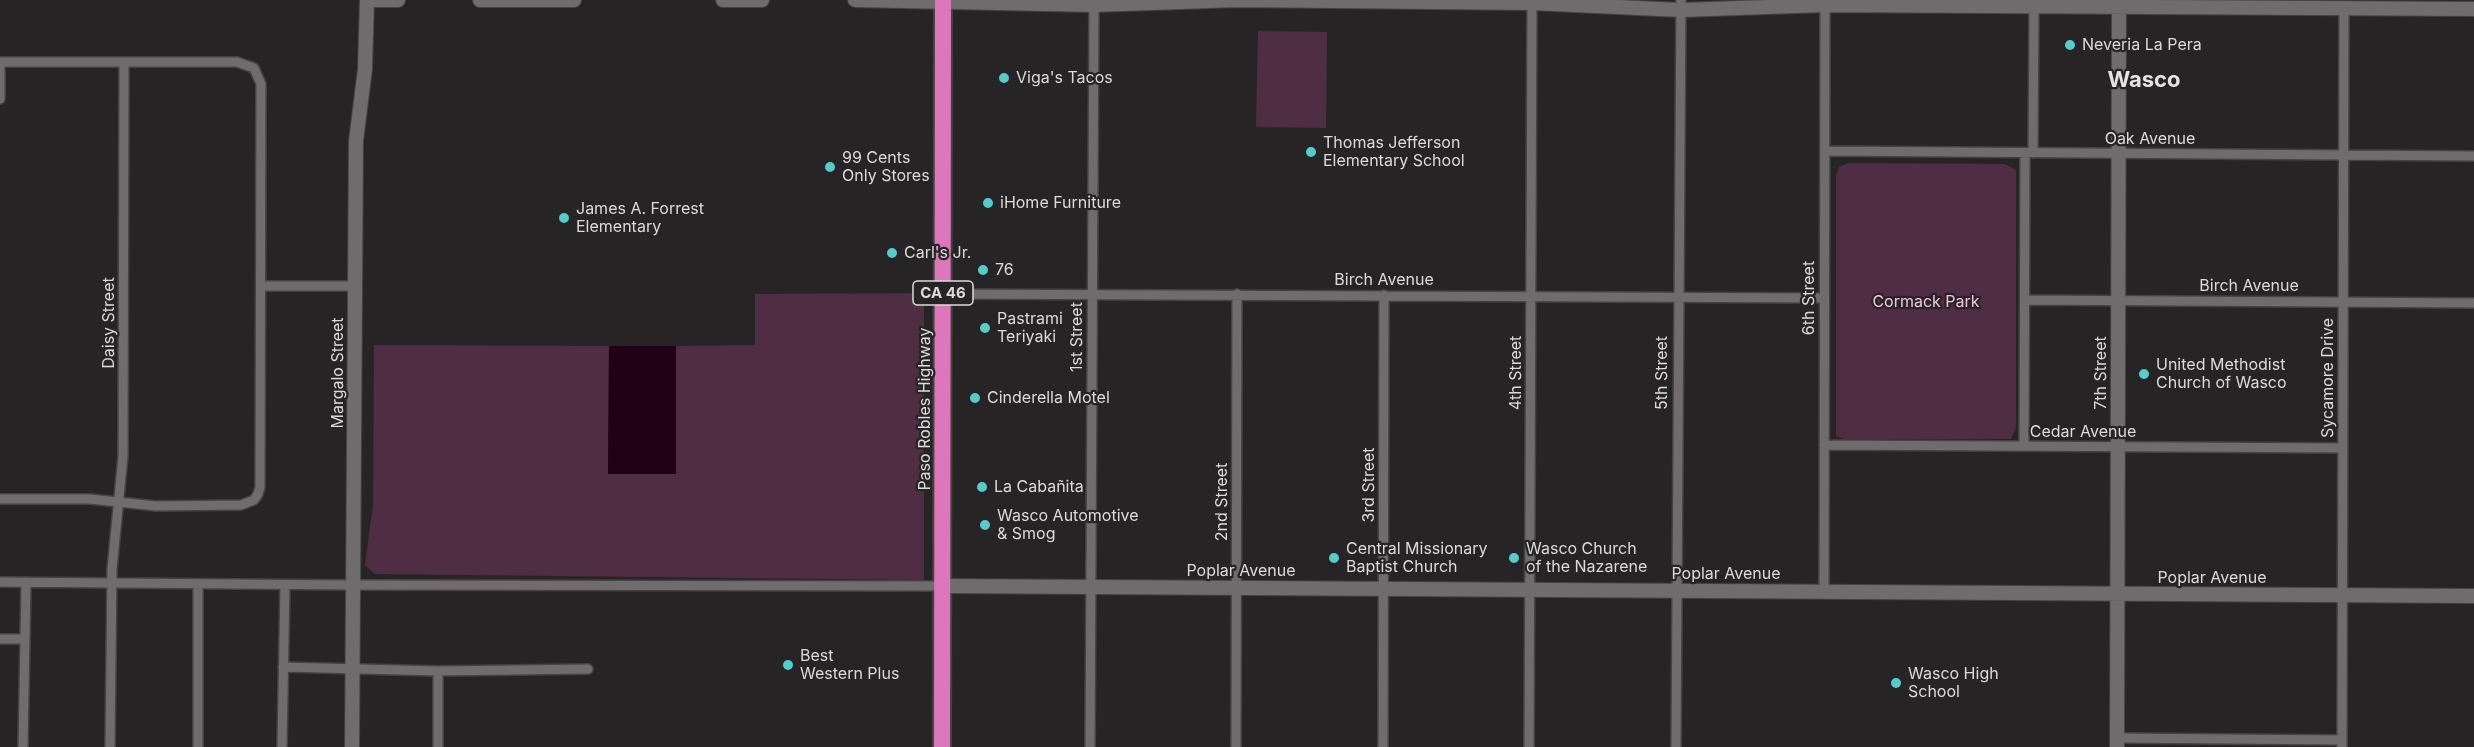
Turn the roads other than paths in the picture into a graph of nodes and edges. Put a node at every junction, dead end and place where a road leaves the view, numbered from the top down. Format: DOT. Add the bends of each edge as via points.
graph roads {
  1 [pos="367,0"];
  2 [pos="398,0"];
  3 [pos="480,0"];
  4 [pos="495,0"];
  5 [pos="574,0"];
  6 [pos="723,0"];
  7 [pos="762,0"];
  8 [pos="855,0"];
  9 [pos="1238,0"];
  10 [pos="943,1"];
  11 [pos="1532,1"];
  12 [pos="1094,3"];
  13 [pos="2119,3"];
  14 [pos="1825,4"];
  15 [pos="2266,4"];
  16 [pos="2413,4"];
  17 [pos="1681,5"];
  18 [pos="2034,6"];
  19 [pos="2344,8"];
  20 [pos="2474,9"];
  21 [pos="0,62"];
  22 [pos="124,62"];
  23 [pos="0,99"];
  24 [pos="1825,152"];
  25 [pos="2029,153"];
  26 [pos="2118,153"];
  27 [pos="2343,155"];
  28 [pos="2474,156"];
  29 [pos="261,286"];
  30 [pos="355,286"];
  31 [pos="943,294"];
  32 [pos="1237,294"];
  33 [pos="1384,295"];
  34 [pos="1092,296"];
  35 [pos="1531,296"];
  36 [pos="1678,297"];
  37 [pos="1824,298"];
  38 [pos="2025,300"];
  39 [pos="2118,300"];
  40 [pos="2343,302"];
  41 [pos="2474,303"];
  42 [pos="1824,445"];
  43 [pos="2024,446"];
  44 [pos="2117,447"];
  45 [pos="2343,448"];
  46 [pos="0,499"];
  47 [pos="119,502"];
  48 [pos="0,582"];
  49 [pos="26,582"];
  50 [pos="111,583"];
  51 [pos="198,584"];
  52 [pos="285,585"];
  53 [pos="353,585"];
  54 [pos="943,586"];
  55 [pos="1090,586"];
  56 [pos="1236,588"];
  57 [pos="1383,589"];
  58 [pos="1530,590"];
  59 [pos="1677,591"];
  60 [pos="1824,592"];
  61 [pos="2117,594"];
  62 [pos="2342,595"];
  63 [pos="2474,596"];
  64 [pos="0,639"];
  65 [pos="25,639"];
  66 [pos="283,667"];
  67 [pos="352,667"];
  68 [pos="588,669"];
  69 [pos="438,671"];
  70 [pos="2117,743"];
  71 [pos="2342,743"];
  72 [pos="23,747"];
  73 [pos="110,747"];
  74 [pos="198,747"];
  75 [pos="282,747"];
  76 [pos="352,747"];
  77 [pos="438,747"];
  78 [pos="942,747"];
  79 [pos="1090,747"];
  80 [pos="1236,747"];
  81 [pos="1383,747"];
  82 [pos="1529,747"];
  83 [pos="1676,747"];
  1 -- 2 [label="main road"];
  1 -- 30 [label="main road, Margalo Street" via="365,69 356,141"];
  3 -- 4 [label="main road"];
  4 -- 5 [label="main road"];
  6 -- 7 [label="main road"];
  8 -- 10 [label="main road"];
  9 -- 11 [label="main road"];
  9 -- 12 [label="main road"];
  10 -- 12 [label="main road"];
  10 -- 31 [label="highway, Paso Robles Highway / CA 46"];
  11 -- 17 [label="main road"];
  11 -- 35 [label="street, 4th Street"];
  12 -- 34 [label="street, 1st Street"];
  13 -- 15 [label="main road"];
  13 -- 18 [label="main road"];
  13 -- 26 [label="main road, 7th Street"];
  14 -- 17 [label="main road"];
  14 -- 18 [label="main road"];
  14 -- 24 [label="street, 6th Street"];
  15 -- 19 [label="main road"];
  16 -- 19 [label="main road"];
  16 -- 20 [label="main road"];
  17 -- 36 [label="street, 5th Street"];
  18 -- 25 [label="street"];
  19 -- 27 [label="street, Sycamore Drive"];
  21 -- 22 [label="street"];
  21 -- 23 [label="street"];
  22 -- 29 [label="street" via="237,62 254,68 261,84"];
  22 -- 47 [label="street, Daisy Street" via="123,456"];
  24 -- 25 [label="street, Oak Avenue"];
  24 -- 37 [label="street, 6th Street"];
  25 -- 26 [label="street, Oak Avenue"];
  25 -- 38 [label="street"];
  26 -- 27 [label="street, Oak Avenue"];
  26 -- 39 [label="main road, 7th Street"];
  27 -- 28 [label="street, Oak Avenue"];
  27 -- 40 [label="street, Sycamore Drive"];
  29 -- 30 [label="street"];
  29 -- 47 [label="street" via="260,487 254,500 241,505 156,506"];
  30 -- 53 [label="main road, Margalo Street"];
  31 -- 34 [label="street, Birch Avenue"];
  31 -- 54 [label="highway, Paso Robles Highway / CA 46"];
  32 -- 33 [label="street, Birch Avenue"];
  32 -- 34 [label="street, Birch Avenue"];
  32 -- 56 [label="street, 2nd Street"];
  33 -- 35 [label="street, Birch Avenue"];
  33 -- 57 [label="street, 3rd Street"];
  34 -- 55 [label="street, 1st Street"];
  35 -- 36 [label="street, Birch Avenue"];
  35 -- 58 [label="street, 4th Street"];
  36 -- 37 [label="street, Birch Avenue"];
  36 -- 59 [label="street, 5th Street"];
  37 -- 42 [label="street, 6th Street"];
  38 -- 39 [label="street, Birch Avenue"];
  38 -- 43 [label="street"];
  39 -- 40 [label="street, Birch Avenue"];
  39 -- 44 [label="main road, 7th Street"];
  40 -- 41 [label="street, Birch Avenue"];
  40 -- 45 [label="street, Sycamore Drive"];
  42 -- 43 [label="street, Cedar Avenue"];
  42 -- 60 [label="street, 6th Street"];
  43 -- 44 [label="street, Cedar Avenue"];
  44 -- 45 [label="street, Cedar Avenue"];
  44 -- 61 [label="main road, 7th Street"];
  45 -- 62 [label="street, Sycamore Drive"];
  46 -- 47 [label="street"];
  47 -- 50 [label="street, Daisy Street"];
  48 -- 49 [label="street"];
  49 -- 50 [label="street"];
  49 -- 65 [label="street"];
  50 -- 51 [label="street"];
  50 -- 73 [label="street, Daisy Street"];
  51 -- 52 [label="street"];
  51 -- 74 [label="street"];
  52 -- 53 [label="street"];
  52 -- 66 [label="street"];
  53 -- 54 [label="street"];
  53 -- 67 [label="main road, Margalo Street"];
  54 -- 55 [label="main road, Poplar Avenue"];
  54 -- 78 [label="highway, Paso Robles Highway / CA 46"];
  55 -- 56 [label="main road, Poplar Avenue"];
  55 -- 79 [label="street, 1st Street"];
  56 -- 57 [label="main road, Poplar Avenue"];
  56 -- 80 [label="street, 2nd Street"];
  57 -- 58 [label="main road, Poplar Avenue"];
  57 -- 81 [label="street, 3rd Street"];
  58 -- 59 [label="main road, Poplar Avenue"];
  58 -- 82 [label="street, 4th Street"];
  59 -- 60 [label="main road, Poplar Avenue"];
  59 -- 83 [label="street, 5th Street"];
  60 -- 61 [label="main road, Poplar Avenue"];
  61 -- 62 [label="main road, Poplar Avenue"];
  61 -- 70 [label="main road, 7th Street"];
  62 -- 63 [label="main road, Poplar Avenue"];
  62 -- 71 [label="street, Sycamore Drive"];
  64 -- 65 [label="street"];
  65 -- 72 [label="street"];
  66 -- 67 [label="street"];
  66 -- 75 [label="street"];
  67 -- 69 [label="street"];
  67 -- 76 [label="main road, Margalo Street"];
  68 -- 69 [label="street"];
  69 -- 77 [label="street"];
  70 -- 71 [label="street"];
}
